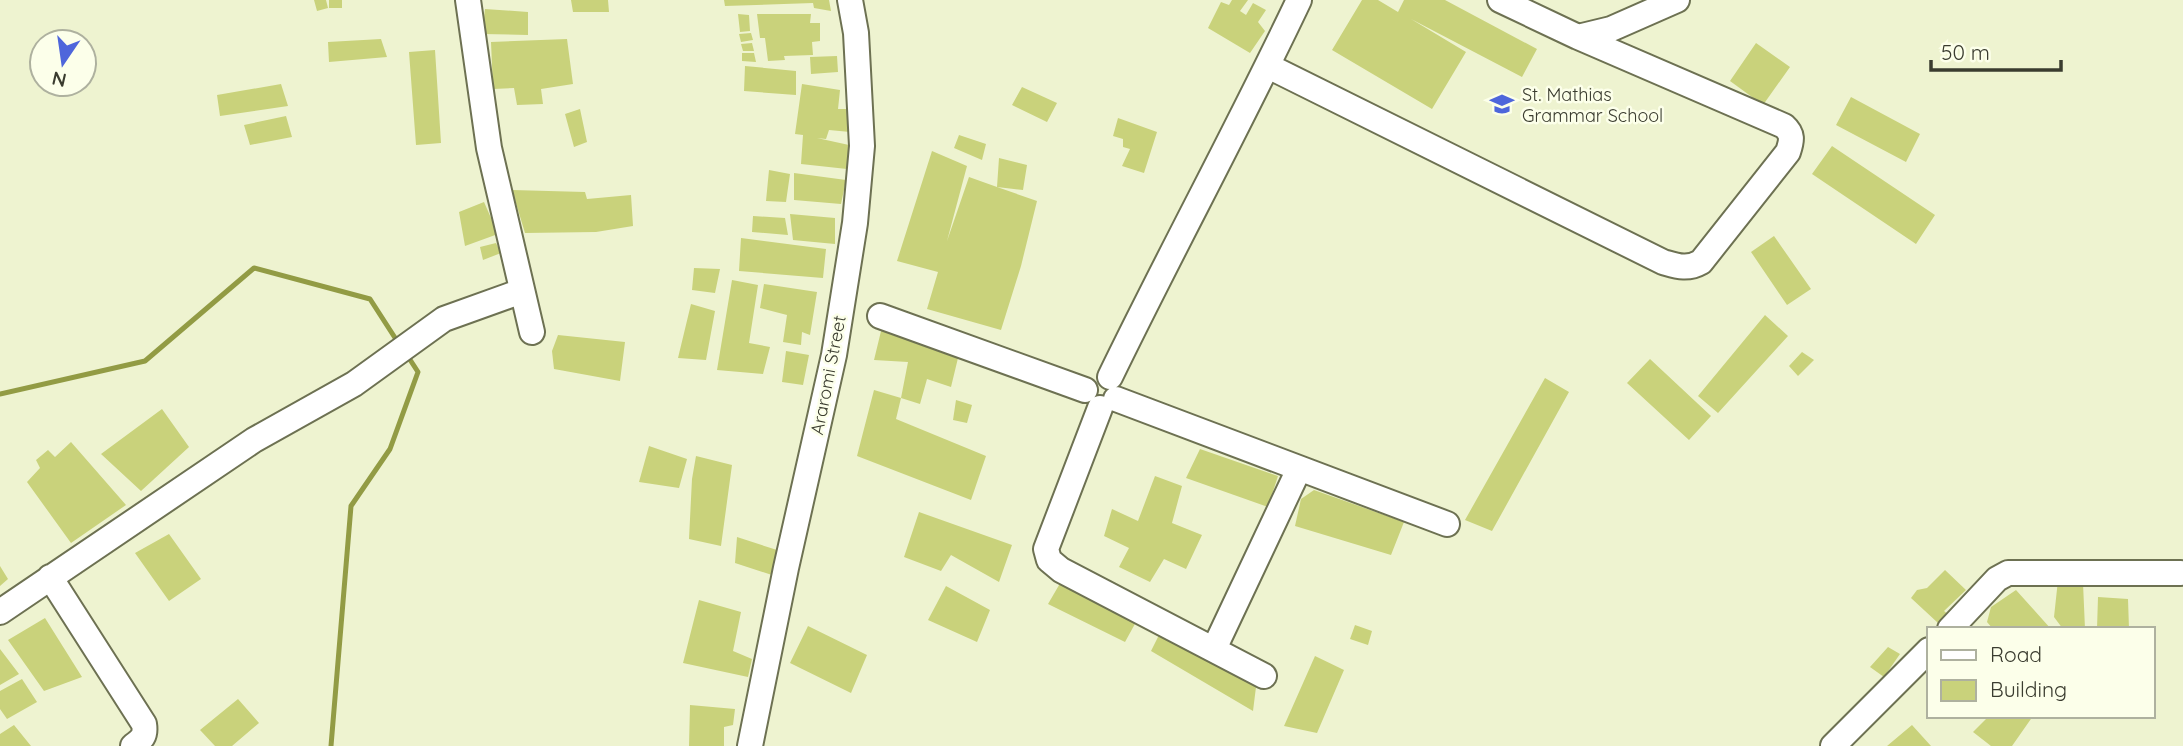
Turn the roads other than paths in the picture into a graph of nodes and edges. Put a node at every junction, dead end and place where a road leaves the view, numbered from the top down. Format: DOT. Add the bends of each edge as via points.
graph roads {
  1 [pos="468,0"];
  2 [pos="850,0"];
  3 [pos="1299,0"];
  4 [pos="1500,0"];
  5 [pos="1676,0"];
  6 [pos="1578,37"];
  7 [pos="1268,65"];
  8 [pos="522,291"];
  9 [pos="880,316"];
  10 [pos="533,332"];
  11 [pos="1103,394"];
  12 [pos="1299,469"];
  13 [pos="1447,524"];
  14 [pos="2181,573"];
  15 [pos="50,577"];
  16 [pos="0,612"];
  17 [pos="1952,627"];
  18 [pos="1214,649"];
  19 [pos="1927,652"];
  20 [pos="1264,676"];
  21 [pos="133,746"];
  22 [pos="750,746"];
  23 [pos="1833,746"];
  1 -- 8 [label="street" via="489,148"];
  2 -- 22 [label="street, Araromi Street" via="862,146 855,223 834,355"];
  3 -- 7 [label="street"];
  4 -- 6 [label="street"];
  5 -- 6 [label="street" via="1611,29"];
  6 -- 7 [label="street" via="1790,132 1788,152 1701,262 1692,267 1663,262"];
  7 -- 11 [label="street"];
  8 -- 10 [label="street"];
  8 -- 15 [label="street" via="444,319 354,384 254,440"];
  9 -- 11 [label="street"];
  11 -- 12 [label="street"];
  11 -- 18 [label="street" via="1046,555 1061,570"];
  12 -- 13 [label="street"];
  12 -- 18 [label="street"];
  14 -- 17 [label="street" via="2008,573"];
  15 -- 16 [label="street"];
  15 -- 21 [label="street" via="144,724 142,740"];
  18 -- 20 [label="street"];
  19 -- 23 [label="street"];
}
